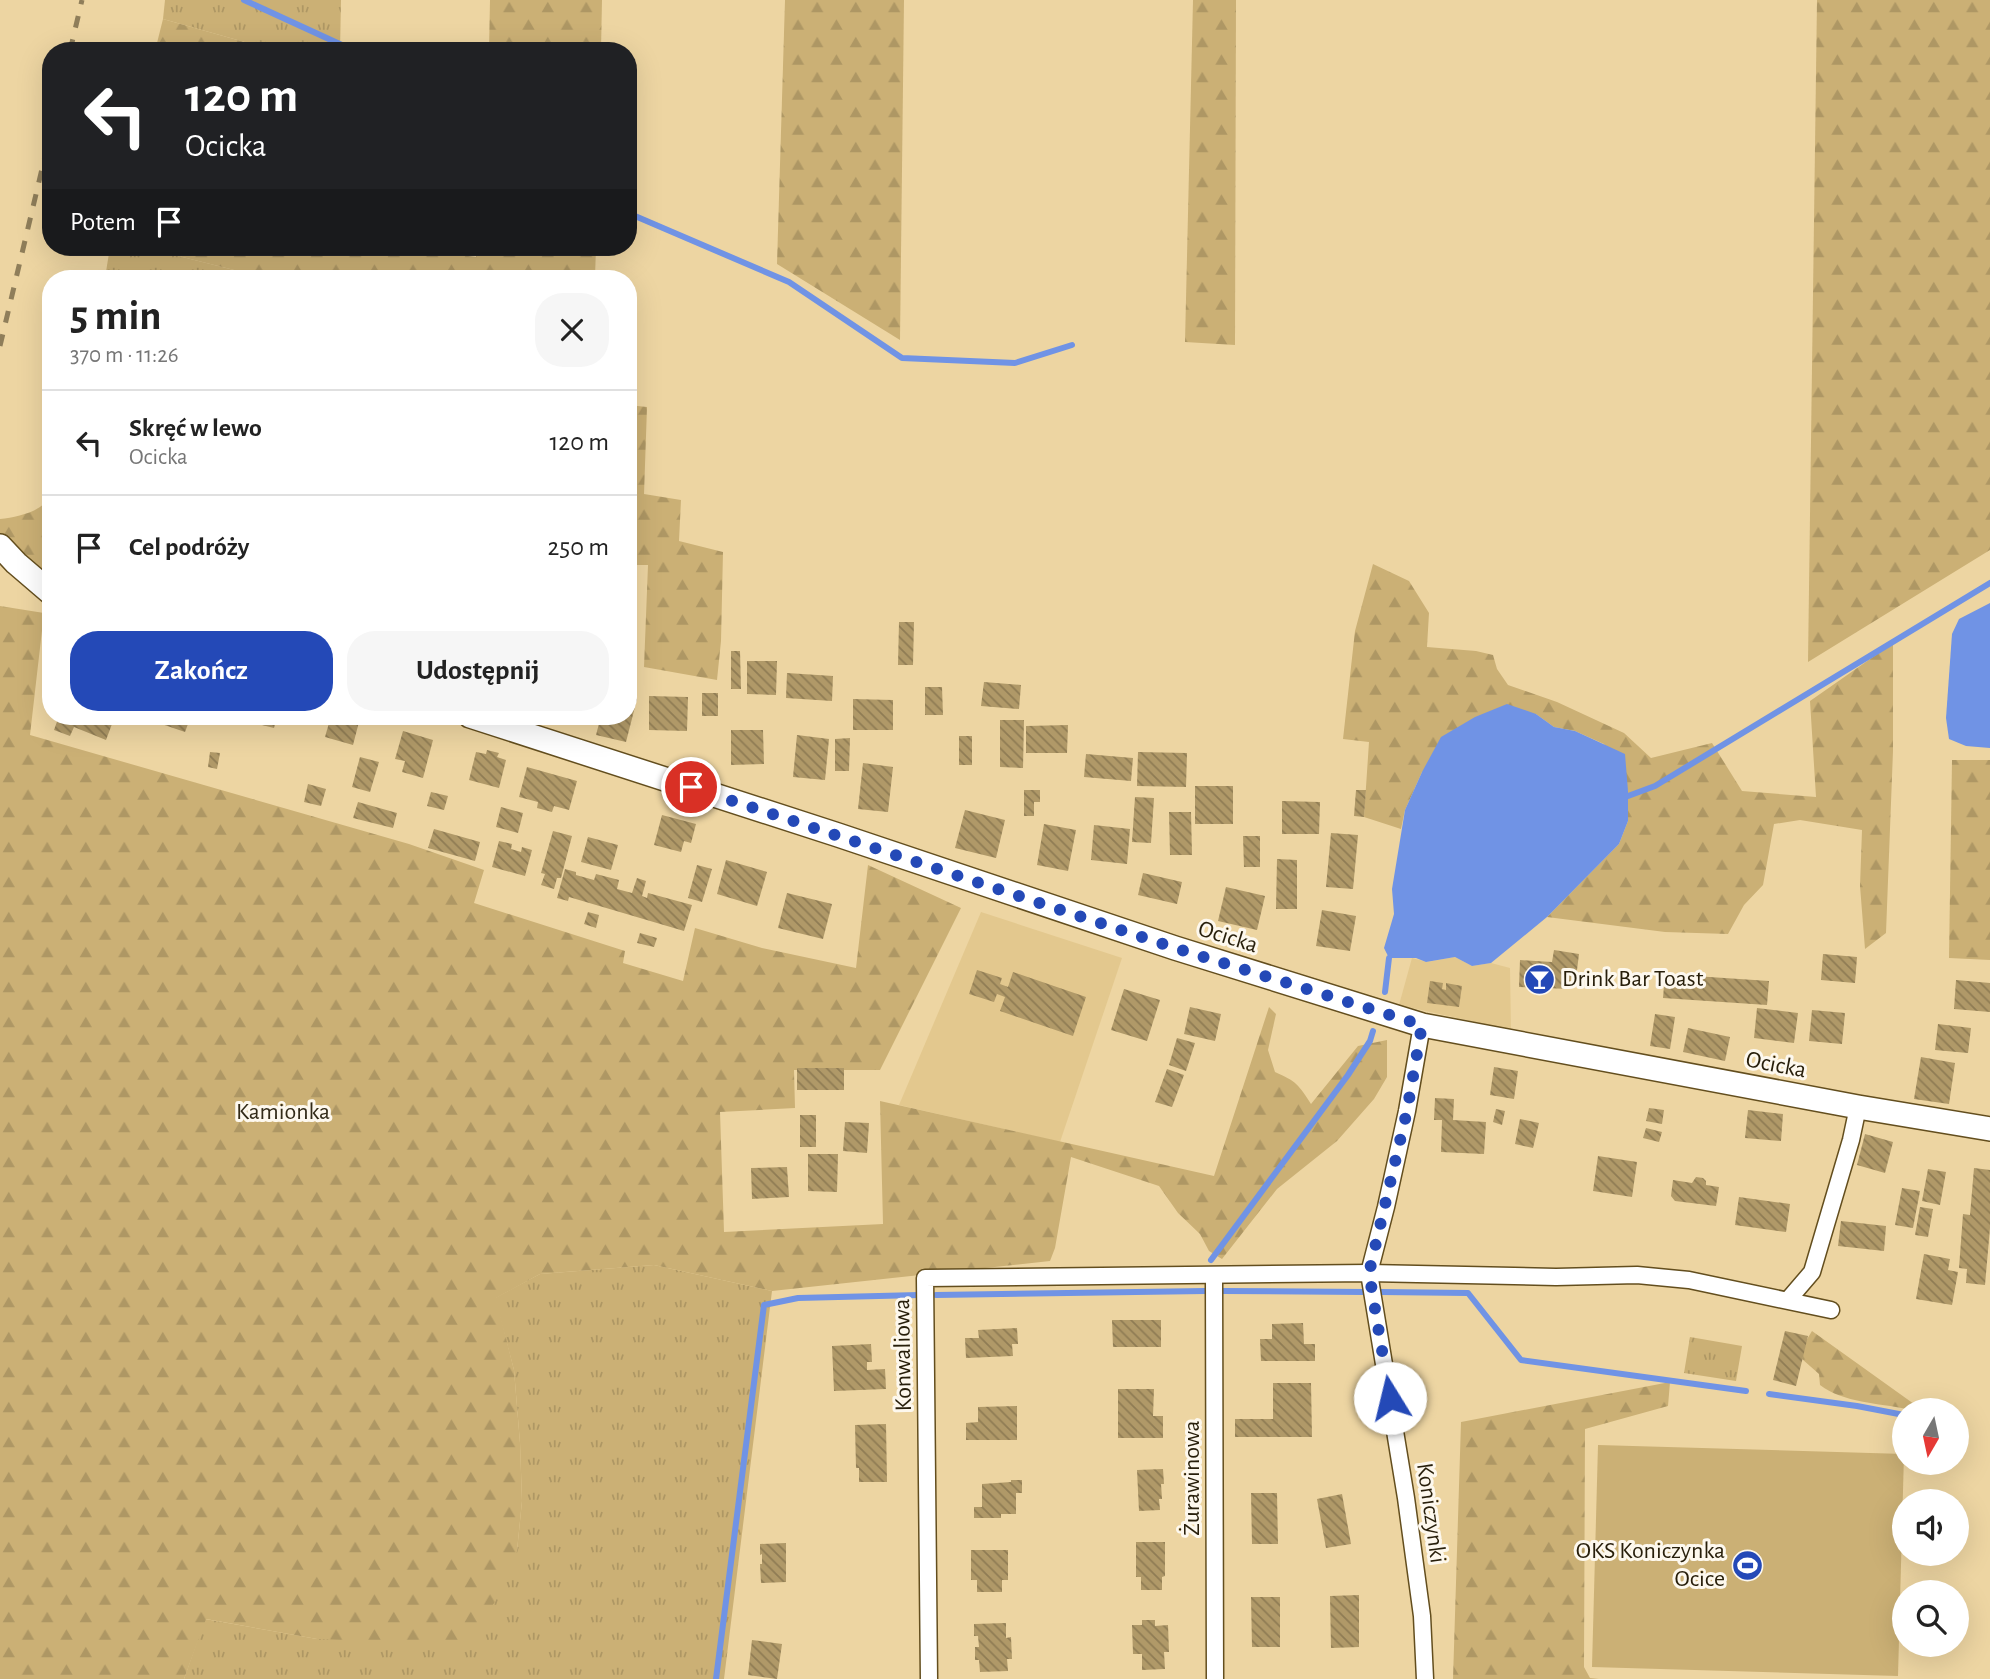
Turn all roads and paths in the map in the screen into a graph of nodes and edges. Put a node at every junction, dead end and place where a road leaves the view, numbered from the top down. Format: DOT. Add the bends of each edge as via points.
graph roads {
  1 [pos="0,546"];
  2 [pos="42,585"];
  3 [pos="498,725"];
  4 [pos="1422,1025"];
  5 [pos="1858,1107"];
  6 [pos="1990,1129"];
  7 [pos="1369,1273"];
  8 [pos="1214,1276"];
  9 [pos="1788,1300"];
  10 [pos="1830,1310"];
  11 [pos="929,1679"];
  12 [pos="1215,1679"];
  13 [pos="1425,1679"];
  1 -- 2 [label="street"];
  3 -- 4 [label="street, Ocicka"];
  4 -- 5 [label="street, Ocicka"];
  4 -- 7 [label="street, Koniczynki"];
  5 -- 6 [label="street, Ocicka"];
  5 -- 9 [label="street" via="1812,1272"];
  7 -- 8 [label="street"];
  7 -- 9 [label="street" via="1637,1275 1689,1280"];
  7 -- 13 [label="street, Koniczynki" via="1406,1498 1422,1616"];
  8 -- 11 [label="street, Konwaliowa" via="925,1278"];
  8 -- 12 [label="street, Żurawinowa"];
  9 -- 10 [label="street"];
}
